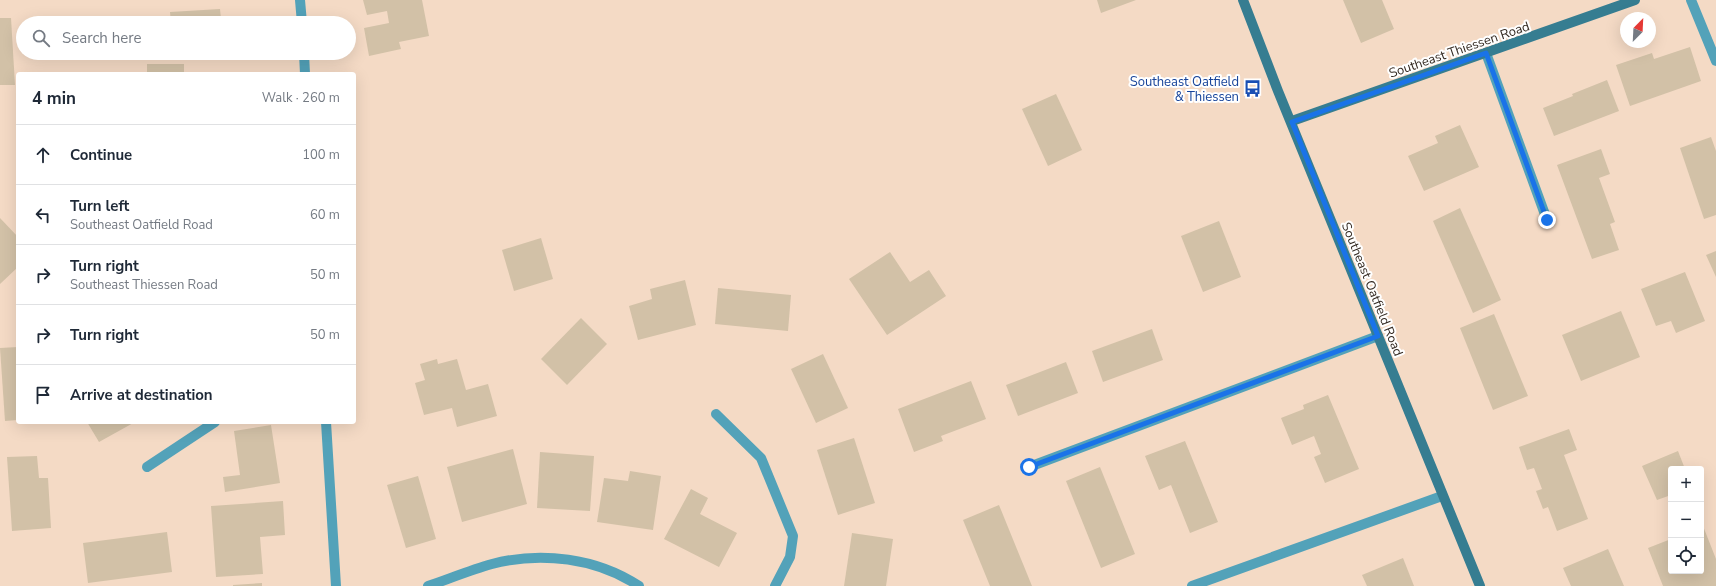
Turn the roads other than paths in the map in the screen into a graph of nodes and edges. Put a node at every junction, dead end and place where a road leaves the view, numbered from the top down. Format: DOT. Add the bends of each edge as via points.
graph roads {
  1 [pos="300,0"];
  2 [pos="1243,0"];
  3 [pos="1636,0"];
  4 [pos="1691,0"];
  5 [pos="301,16"];
  6 [pos="1486,53"];
  7 [pos="304,60"];
  8 [pos="1716,61"];
  9 [pos="305,72"];
  10 [pos="1292,122"];
  11 [pos="1547,220"];
  12 [pos="1378,336"];
  13 [pos="716,414"];
  14 [pos="212,424"];
  15 [pos="326,424"];
  16 [pos="147,467"];
  17 [pos="1029,467"];
  18 [pos="1442,496"];
  19 [pos="336,586"];
  20 [pos="428,586"];
  21 [pos="639,586"];
  22 [pos="775,586"];
  23 [pos="1192,586"];
  24 [pos="1480,586"];
  1 -- 5 [label="street"];
  2 -- 10 [label="main road, Southeast Oatfield Road"];
  3 -- 6 [label="main road, Southeast Thiessen Road"];
  4 -- 8 [label="street"];
  6 -- 10 [label="main road, Southeast Thiessen Road"];
  6 -- 11 [label="street"];
  7 -- 9 [label="street"];
  10 -- 12 [label="main road, Southeast Oatfield Road"];
  12 -- 17 [label="street"];
  12 -- 18 [label="main road, Southeast Oatfield Road"];
  13 -- 22 [label="street" via="761,458 793,536 790,557"];
  14 -- 16 [label="street"];
  15 -- 19 [label="street"];
  18 -- 23 [label="street"];
  18 -- 24 [label="main road, Southeast Oatfield Road"];
  20 -- 21 [label="street" via="493,564 534,558 569,559 603,568"];
}
